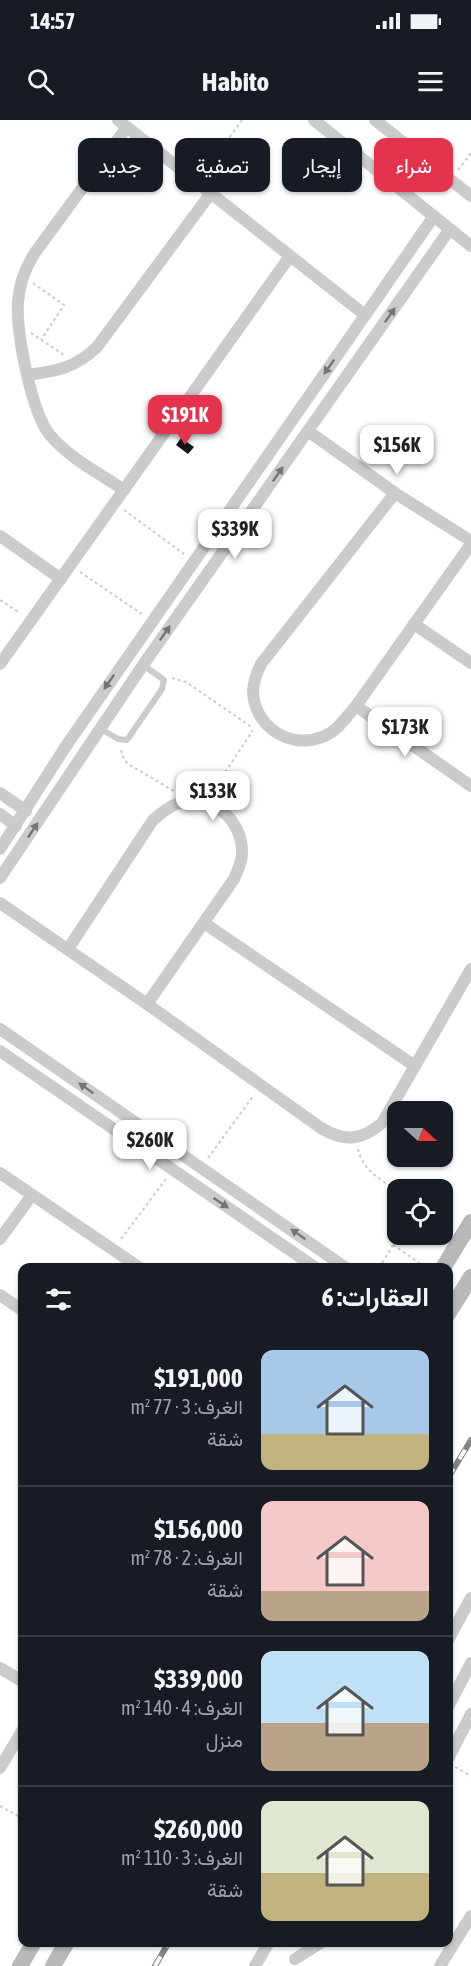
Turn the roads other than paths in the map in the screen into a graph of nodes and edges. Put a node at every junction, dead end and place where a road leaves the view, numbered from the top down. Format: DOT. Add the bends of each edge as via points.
graph roads {
  1 [pos="314,120"];
  2 [pos="375,120"];
  3 [pos="122,124"];
  4 [pos="211,193"];
  5 [pos="471,196"];
  6 [pos="434,216"];
  7 [pos="450,229"];
  8 [pos="471,246"];
  9 [pos="290,256"];
  10 [pos="386,284"];
  11 [pos="403,296"];
  12 [pos="365,315"];
  13 [pos="28,375"];
  14 [pos="308,431"];
  15 [pos="124,490"];
  16 [pos="395,493"];
  17 [pos="0,536"];
  18 [pos="471,543"];
  19 [pos="61,579"];
  20 [pos="414,624"];
  21 [pos="471,663"];
  22 [pos="0,664"];
  23 [pos="143,664"];
  24 [pos="356,706"];
  25 [pos="100,728"];
  26 [pos="66,746"];
  27 [pos="82,756"];
  28 [pos="471,786"];
  29 [pos="0,793"];
  30 [pos="26,811"];
  31 [pos="0,814"];
  32 [pos="16,826"];
  33 [pos="0,849"];
  34 [pos="0,878"];
  35 [pos="0,903"];
  36 [pos="204,922"];
  37 [pos="68,949"];
  38 [pos="471,969"];
  39 [pos="147,1004"];
  40 [pos="0,1029"];
  41 [pos="0,1051"];
  42 [pos="415,1066"];
  43 [pos="0,1173"];
  44 [pos="32,1194"];
  45 [pos="471,1222"];
  46 [pos="0,1239"];
  47 [pos="132,1263"];
  48 [pos="309,1263"];
  49 [pos="339,1263"];
  50 [pos="446,1263"];
  51 [pos="471,1277"];
  52 [pos="0,1295"];
  53 [pos="453,1306"];
  54 [pos="18,1307"];
  55 [pos="471,1598"];
  56 [pos="453,1631"];
  57 [pos="471,1663"];
  58 [pos="0,1668"];
  59 [pos="18,1679"];
  60 [pos="453,1697"];
  61 [pos="471,1714"];
  62 [pos="18,1738"];
  63 [pos="453,1751"];
  64 [pos="0,1768"];
  65 [pos="471,1916"];
  66 [pos="453,1945"];
  67 [pos="31,1947"];
  68 [pos="64,1947"];
  69 [pos="266,1947"];
  70 [pos="302,1947"];
  71 [pos="315,1947"];
  72 [pos="452,1947"];
  73 [pos="292,1963"];
  74 [pos="20,1966"];
  75 [pos="53,1966"];
  76 [pos="255,1966"];
  77 [pos="440,1966"];
  1 -- 6 [label="street"];
  2 -- 5 [label="street"];
  3 -- 4 [label="street"];
  3 -- 13 [label="street" via="23,276 18,325"];
  4 -- 9 [label="street"];
  4 -- 13 [label="street" via="97,347 77,363"];
  6 -- 7 [label="street"];
  6 -- 10 [label="street"];
  7 -- 8 [label="street"];
  7 -- 11 [label="street"];
  9 -- 12 [label="street"];
  9 -- 15 [label="street"];
  10 -- 11 [label="street"];
  10 -- 12 [label="street"];
  14 -- 11 [label="street, one-way"];
  12 -- 26 [label="street, one-way"];
  13 -- 15 [label="street" via="33,402 48,432 73,456"];
  14 -- 16 [label="street"];
  23 -- 14 [label="street, one-way"];
  15 -- 19 [label="street"];
  16 -- 18 [label="street"];
  16 -- 24 [label="street" via="261,664 255,677 255,705 261,718 270,729 296,741 324,737"];
  17 -- 19 [label="street"];
  18 -- 20 [label="street"];
  19 -- 22 [label="street"];
  20 -- 21 [label="street"];
  20 -- 24 [label="street"];
  23 -- 25 [label="street"];
  23 -- 25 [label="lane" via="164,680 143,718 123,741"];
  24 -- 28 [label="street"];
  25 -- 27 [label="street"];
  26 -- 27 [label="street"];
  26 -- 30 [label="street"];
  34 -- 27 [label="street, one-way"];
  29 -- 30 [label="street"];
  30 -- 32 [label="street"];
  31 -- 32 [label="street"];
  32 -- 33 [label="street"];
  35 -- 37 [label="street"];
  36 -- 37 [label="street" via="240,867 241,840 237,827 219,808 205,802 176,803 153,820"];
  36 -- 39 [label="street"];
  36 -- 42 [label="street"];
  37 -- 39 [label="street"];
  38 -- 42 [label="street"];
  39 -- 42 [label="street" via="333,1135 360,1137 372,1132 382,1123"];
  49 -- 40 [label="street, one-way"];
  41 -- 48 [label="street, one-way"];
  43 -- 44 [label="street"];
  44 -- 46 [label="street"];
  44 -- 47 [label="street"];
  45 -- 50 [label="street"];
  51 -- 53 [label="street"];
  52 -- 54 [label="street"];
  55 -- 56 [label="street"];
  57 -- 60 [label="street"];
  58 -- 59 [label="street"];
  61 -- 63 [label="street"];
  62 -- 64 [label="street"];
  65 -- 66 [label="street"];
  67 -- 74 [label="street"];
  68 -- 75 [label="street"];
  69 -- 76 [label="street"];
  70 -- 73 [label="street"];
  71 -- 73 [label="street"];
  72 -- 77 [label="street"];
}
